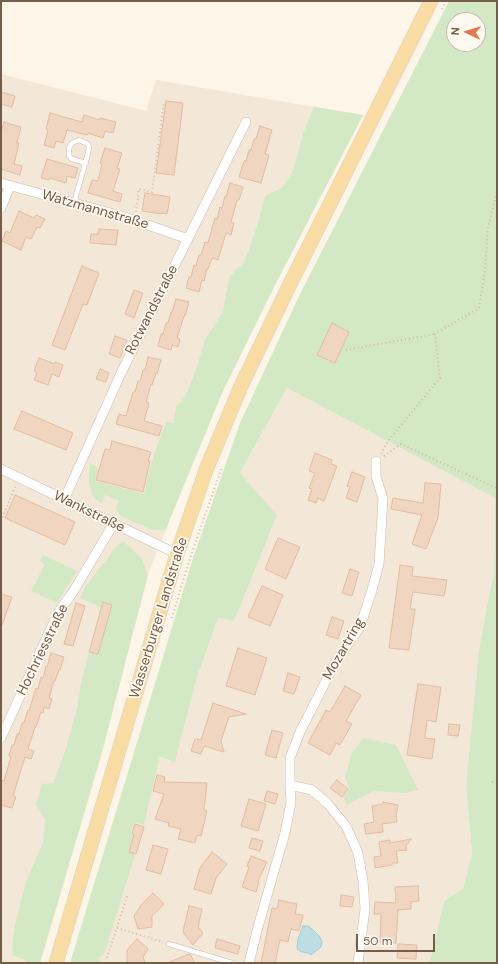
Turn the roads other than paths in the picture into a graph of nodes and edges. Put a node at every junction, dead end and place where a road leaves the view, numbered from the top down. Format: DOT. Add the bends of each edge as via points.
graph roads {
  1 [pos="431,1"];
  2 [pos="246,122"];
  3 [pos="86,163"];
  4 [pos="6,185"];
  5 [pos="74,203"];
  6 [pos="1,208"];
  7 [pos="188,239"];
  8 [pos="376,461"];
  9 [pos="1,469"];
  10 [pos="64,500"];
  11 [pos="114,523"];
  12 [pos="177,554"];
  13 [pos="1,738"];
  14 [pos="290,785"];
  15 [pos="168,944"];
  16 [pos="56,963"];
  17 [pos="232,963"];
  18 [pos="249,963"];
  19 [pos="358,963"];
  1 -- 12 [label="main road, Wasserburger Landstraße" via="241,386 206,470"];
  2 -- 7 [label="street, Rotwandstraße"];
  3 -- 3 [label="lane" via="88,144 79,140 72,143 69,156"];
  3 -- 5 [label="lane"];
  4 -- 5 [label="street, Watzmannstraße"];
  4 -- 6 [label="street"];
  5 -- 7 [label="street, Watzmannstraße" via="125,217"];
  7 -- 10 [label="street, Rotwandstraße" via="122,371"];
  8 -- 14 [label="street, Mozartring" via="376,476 383,499 379,564 360,627 335,664 300,732 290,758"];
  9 -- 10 [label="street, Wankstraße"];
  10 -- 11 [label="street, Wankstraße"];
  11 -- 12 [label="street, Wankstraße"];
  11 -- 13 [label="street, Hochriesstraße" via="60,610"];
  12 -- 16 [label="main road, Wasserburger Landstraße"];
  14 -- 18 [label="street, Mozartring" via="291,802 286,833"];
  14 -- 19 [label="street" via="312,790 327,803 346,826 358,853 365,910"];
  15 -- 17 [label="lane"];
}
